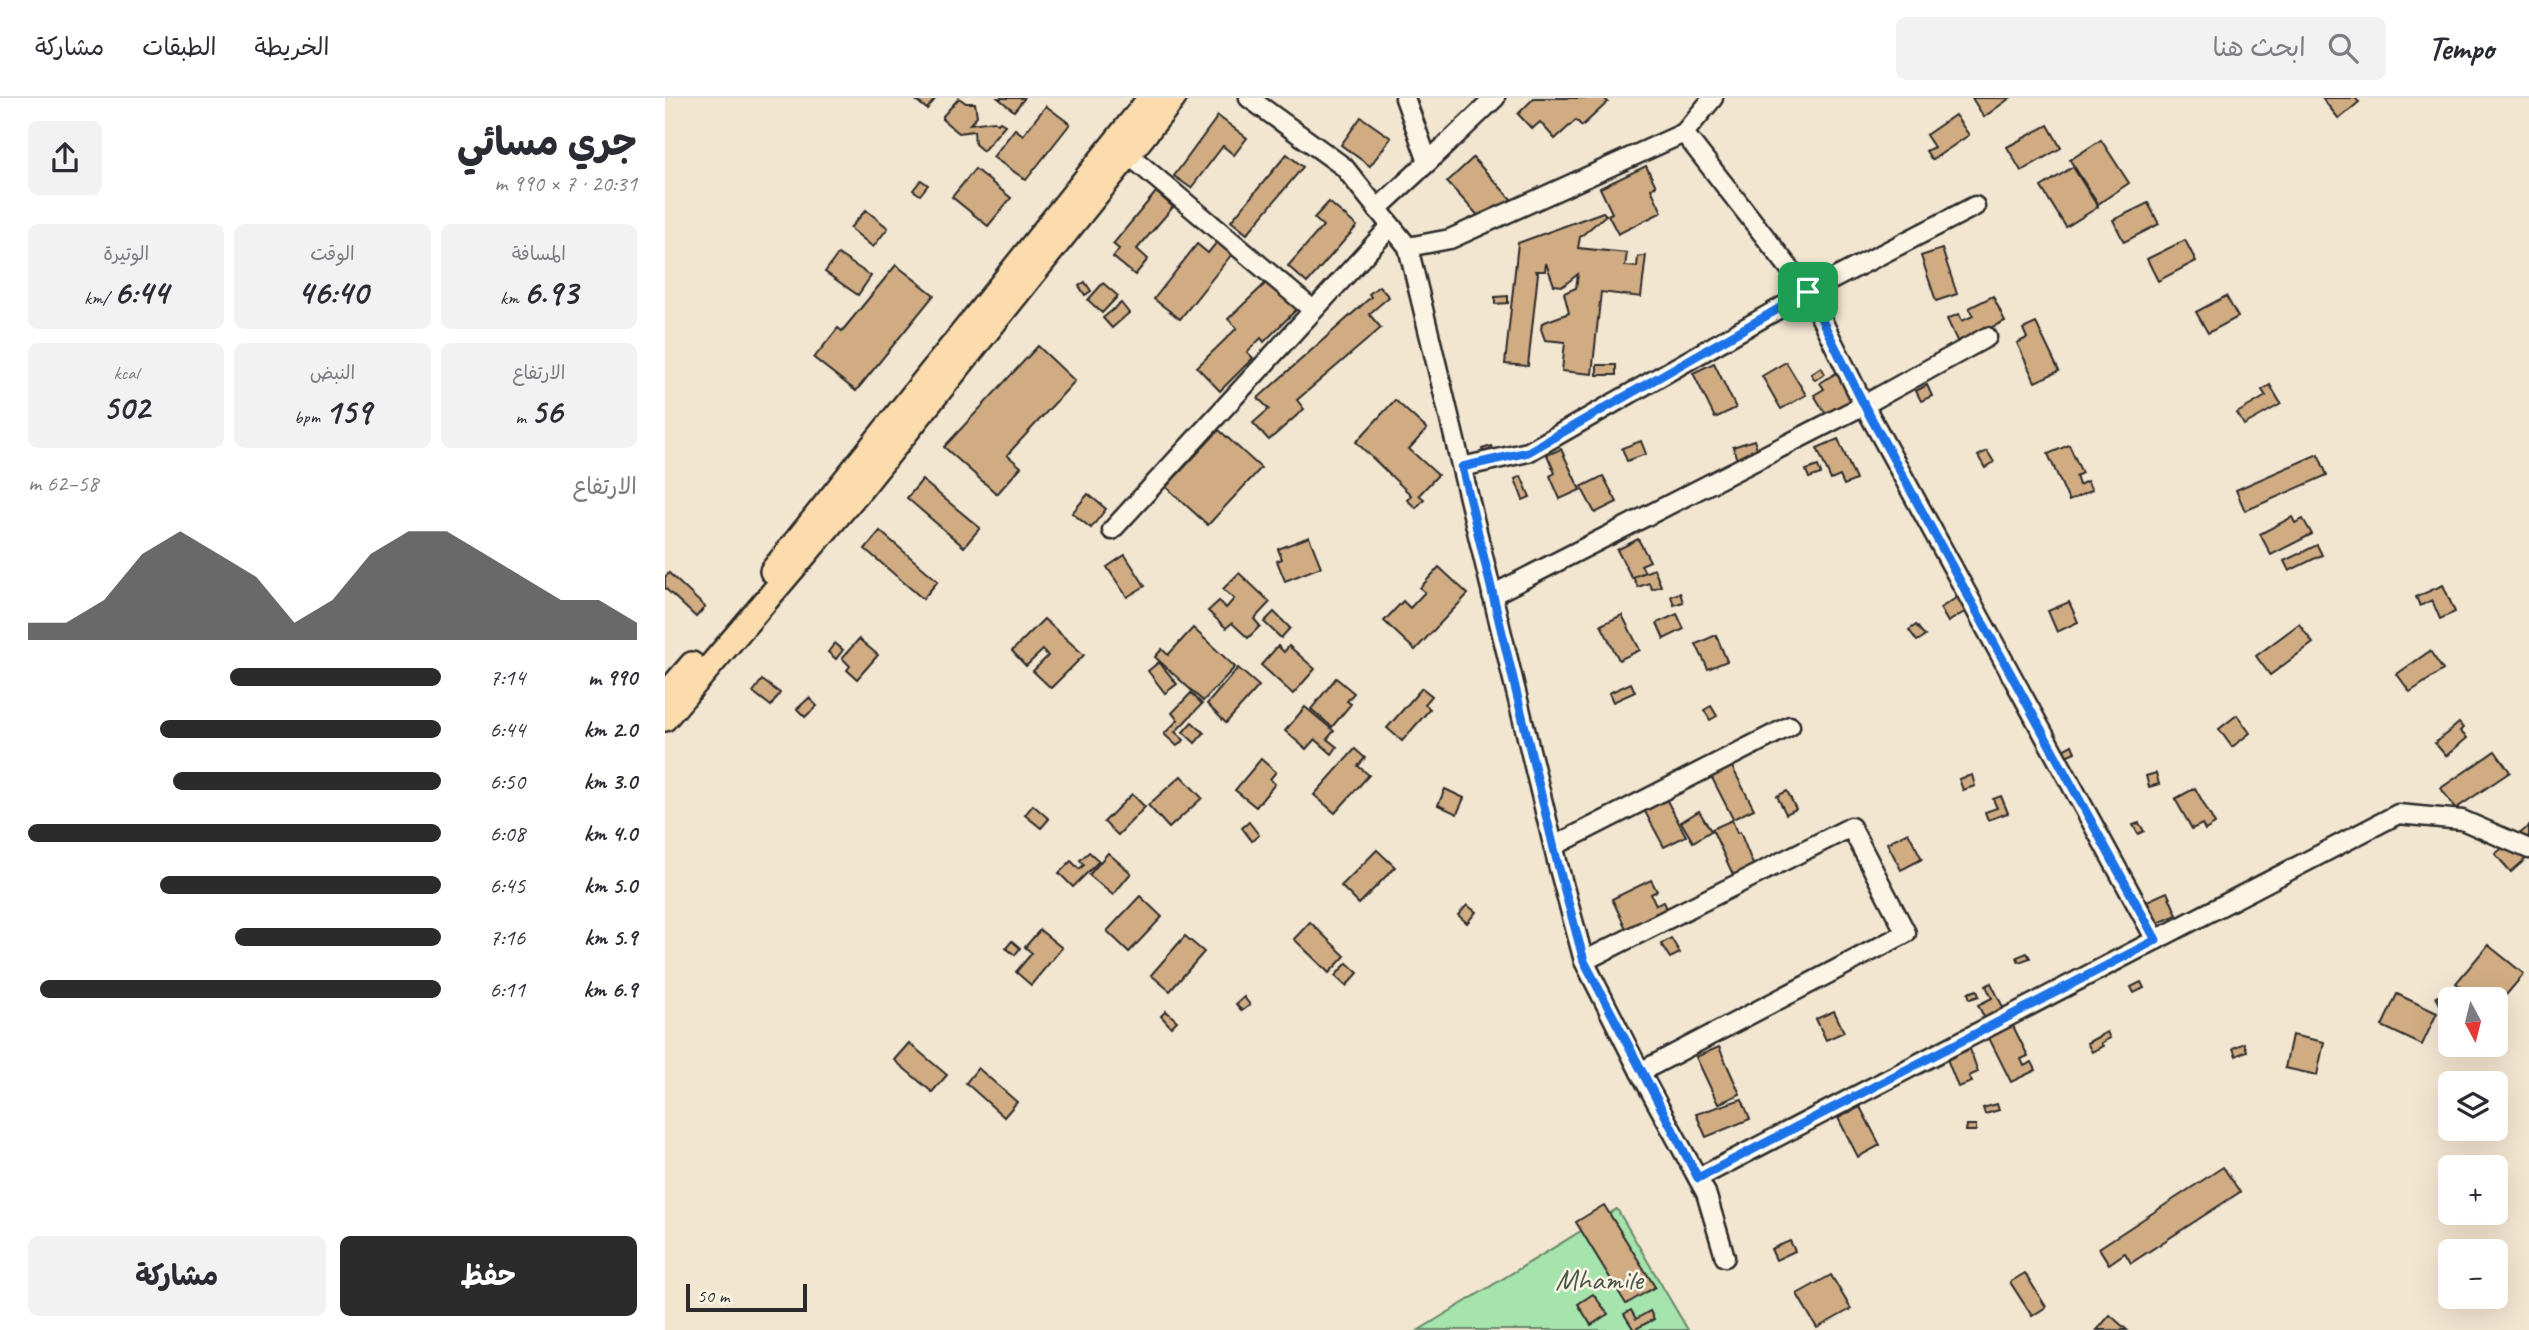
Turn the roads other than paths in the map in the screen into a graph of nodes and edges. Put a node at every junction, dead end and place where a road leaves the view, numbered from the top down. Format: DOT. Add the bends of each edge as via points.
graph roads {
  1 [pos="1150,98"];
  2 [pos="1174,98"];
  3 [pos="1249,98"];
  4 [pos="1405,98"];
  5 [pos="1495,98"];
  6 [pos="1713,98"];
  7 [pos="1684,133"];
  8 [pos="1129,155"];
  9 [pos="1428,162"];
  10 [pos="1975,206"];
  11 [pos="1377,209"];
  12 [pos="1391,226"];
  13 [pos="1408,247"];
  14 [pos="1808,292"];
  15 [pos="1313,310"];
  16 [pos="1987,337"];
  17 [pos="1864,405"];
  18 [pos="1462,467"];
  19 [pos="1112,530"];
  20 [pos="1492,595"];
  21 [pos="665,695"];
  22 [pos="665,719"];
  23 [pos="1790,726"];
  24 [pos="1553,846"];
  25 [pos="2529,849"];
  26 [pos="2156,940"];
  27 [pos="1584,961"];
  28 [pos="1640,1072"];
  29 [pos="1698,1178"];
  30 [pos="1725,1257"];
  1 -- 21 [label="main road" via="748,601"];
  2 -- 8 [label="main road"];
  3 -- 11 [label="street" via="1343,167"];
  4 -- 9 [label="street"];
  5 -- 9 [label="street"];
  6 -- 7 [label="street"];
  7 -- 13 [label="street" via="1450,239"];
  7 -- 14 [label="street"];
  8 -- 15 [label="street"];
  8 -- 22 [label="main road" via="861,489"];
  9 -- 11 [label="street"];
  10 -- 14 [label="street"];
  11 -- 12 [label="street"];
  12 -- 13 [label="street"];
  12 -- 15 [label="street"];
  13 -- 18 [label="street"];
  14 -- 17 [label="street"];
  14 -- 18 [label="street" via="1528,452"];
  15 -- 19 [label="street"];
  16 -- 17 [label="street"];
  17 -- 20 [label="street"];
  17 -- 26 [label="street"];
  18 -- 20 [label="street"];
  20 -- 24 [label="street"];
  23 -- 24 [label="street"];
  24 -- 27 [label="street"];
  25 -- 26 [label="street" via="2462,820 2398,814"];
  26 -- 29 [label="street"];
  27 -- 28 [label="street"];
  27 -- 28 [label="street" via="1851,827 1906,933"];
  28 -- 29 [label="street"];
  29 -- 30 [label="street"];
}
